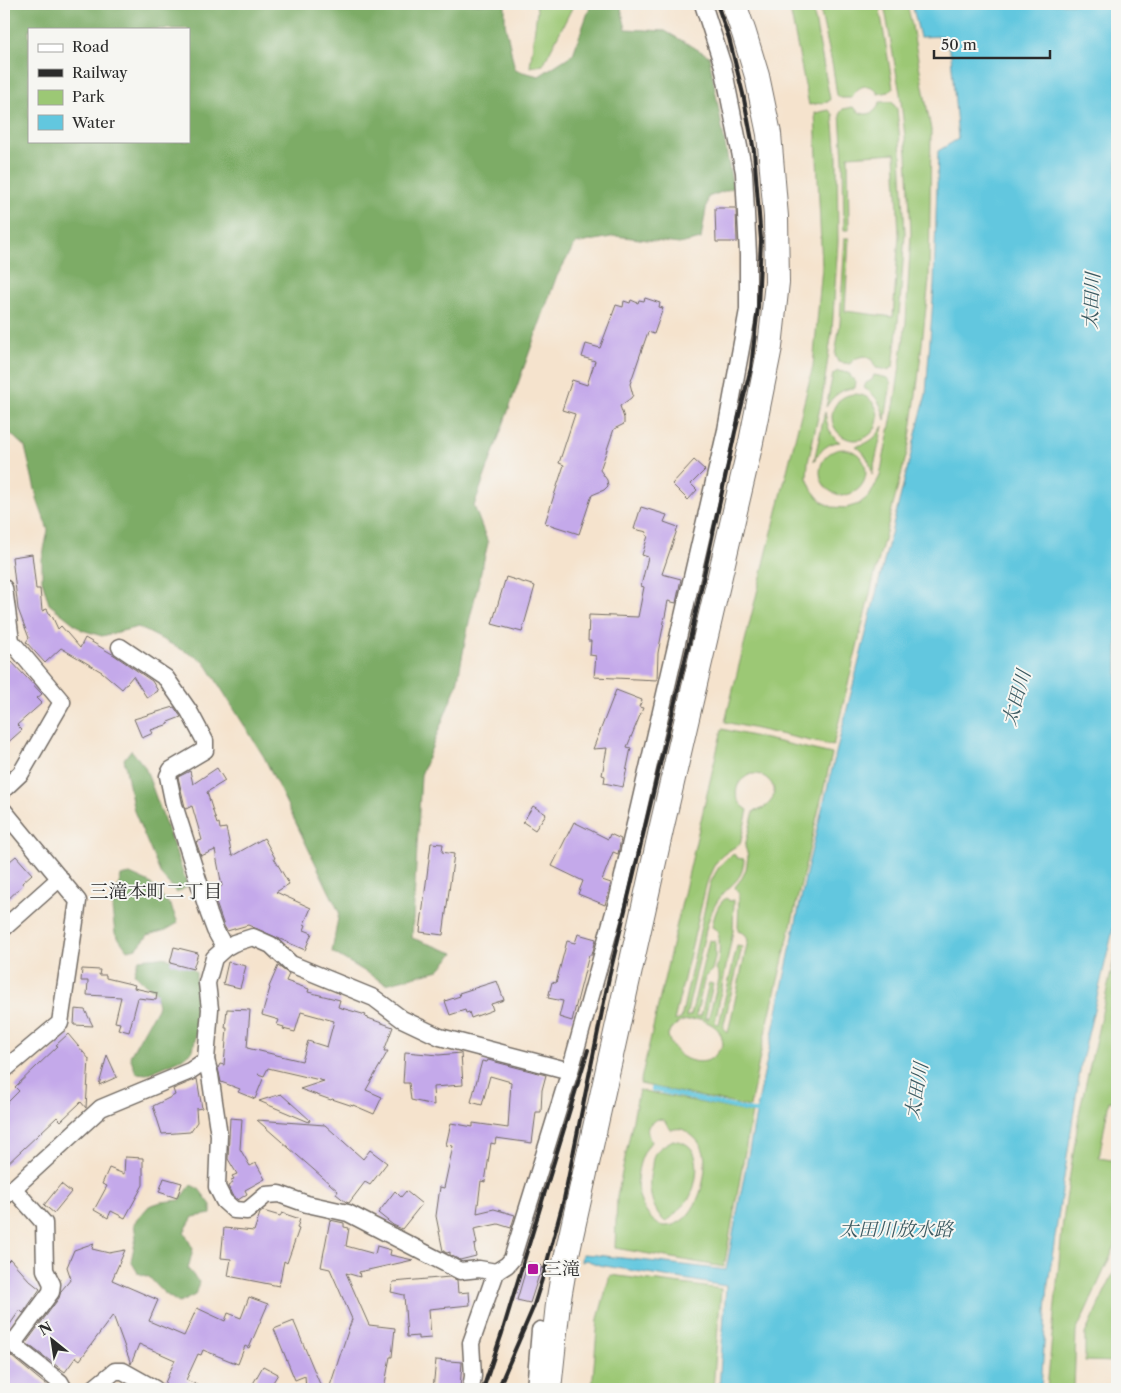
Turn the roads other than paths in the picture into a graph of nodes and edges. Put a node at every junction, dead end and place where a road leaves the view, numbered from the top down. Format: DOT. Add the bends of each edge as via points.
graph roads {
  1 [pos="703,4"];
  2 [pos="734,4"];
  3 [pos="4,588"];
  4 [pos="7,644"];
  5 [pos="120,647"];
  6 [pos="4,789"];
  7 [pos="4,811"];
  8 [pos="60,878"];
  9 [pos="4,928"];
  10 [pos="225,948"];
  11 [pos="206,1060"];
  12 [pos="4,1070"];
  13 [pos="570,1071"];
  14 [pos="8,1192"];
  15 [pos="496,1272"];
  16 [pos="540,1330"];
  17 [pos="64,1389"];
  18 [pos="92,1389"];
  19 [pos="155,1389"];
  20 [pos="471,1389"];
  21 [pos="535,1389"];
  22 [pos="549,1389"];
  1 -- 13 [label="street" via="723,66 744,172 748,310 726,430 618,898"];
  2 -- 22 [label="street" via="757,76 769,134 776,217 777,282 770,347 565,1263"];
  3 -- 4 [label="street"];
  4 -- 6 [label="street" via="62,702 21,773"];
  5 -- 10 [label="street" via="166,678 205,741 205,750 171,770 168,776 174,805 209,914"];
  7 -- 8 [label="street"];
  8 -- 9 [label="street"];
  8 -- 12 [label="street" via="78,901 60,1023"];
  10 -- 11 [label="street" via="214,958 207,983 210,1010"];
  10 -- 13 [label="street" via="253,937 272,944 291,964 374,998 402,1020 440,1037"];
  11 -- 14 [label="street" via="190,1071 101,1108"];
  11 -- 15 [label="street" via="219,1135 217,1187 224,1201 234,1210 247,1211 266,1195 279,1194 348,1213 460,1271 479,1269"];
  13 -- 15 [label="street" via="512,1259"];
  14 -- 17 [label="street" via="44,1223 45,1270 52,1284 51,1292 15,1342 18,1349 60,1382"];
  15 -- 20 [label="street" via="471,1343"];
  16 -- 21 [label="street"];
  18 -- 19 [label="street" via="115,1371 123,1371"];
}
